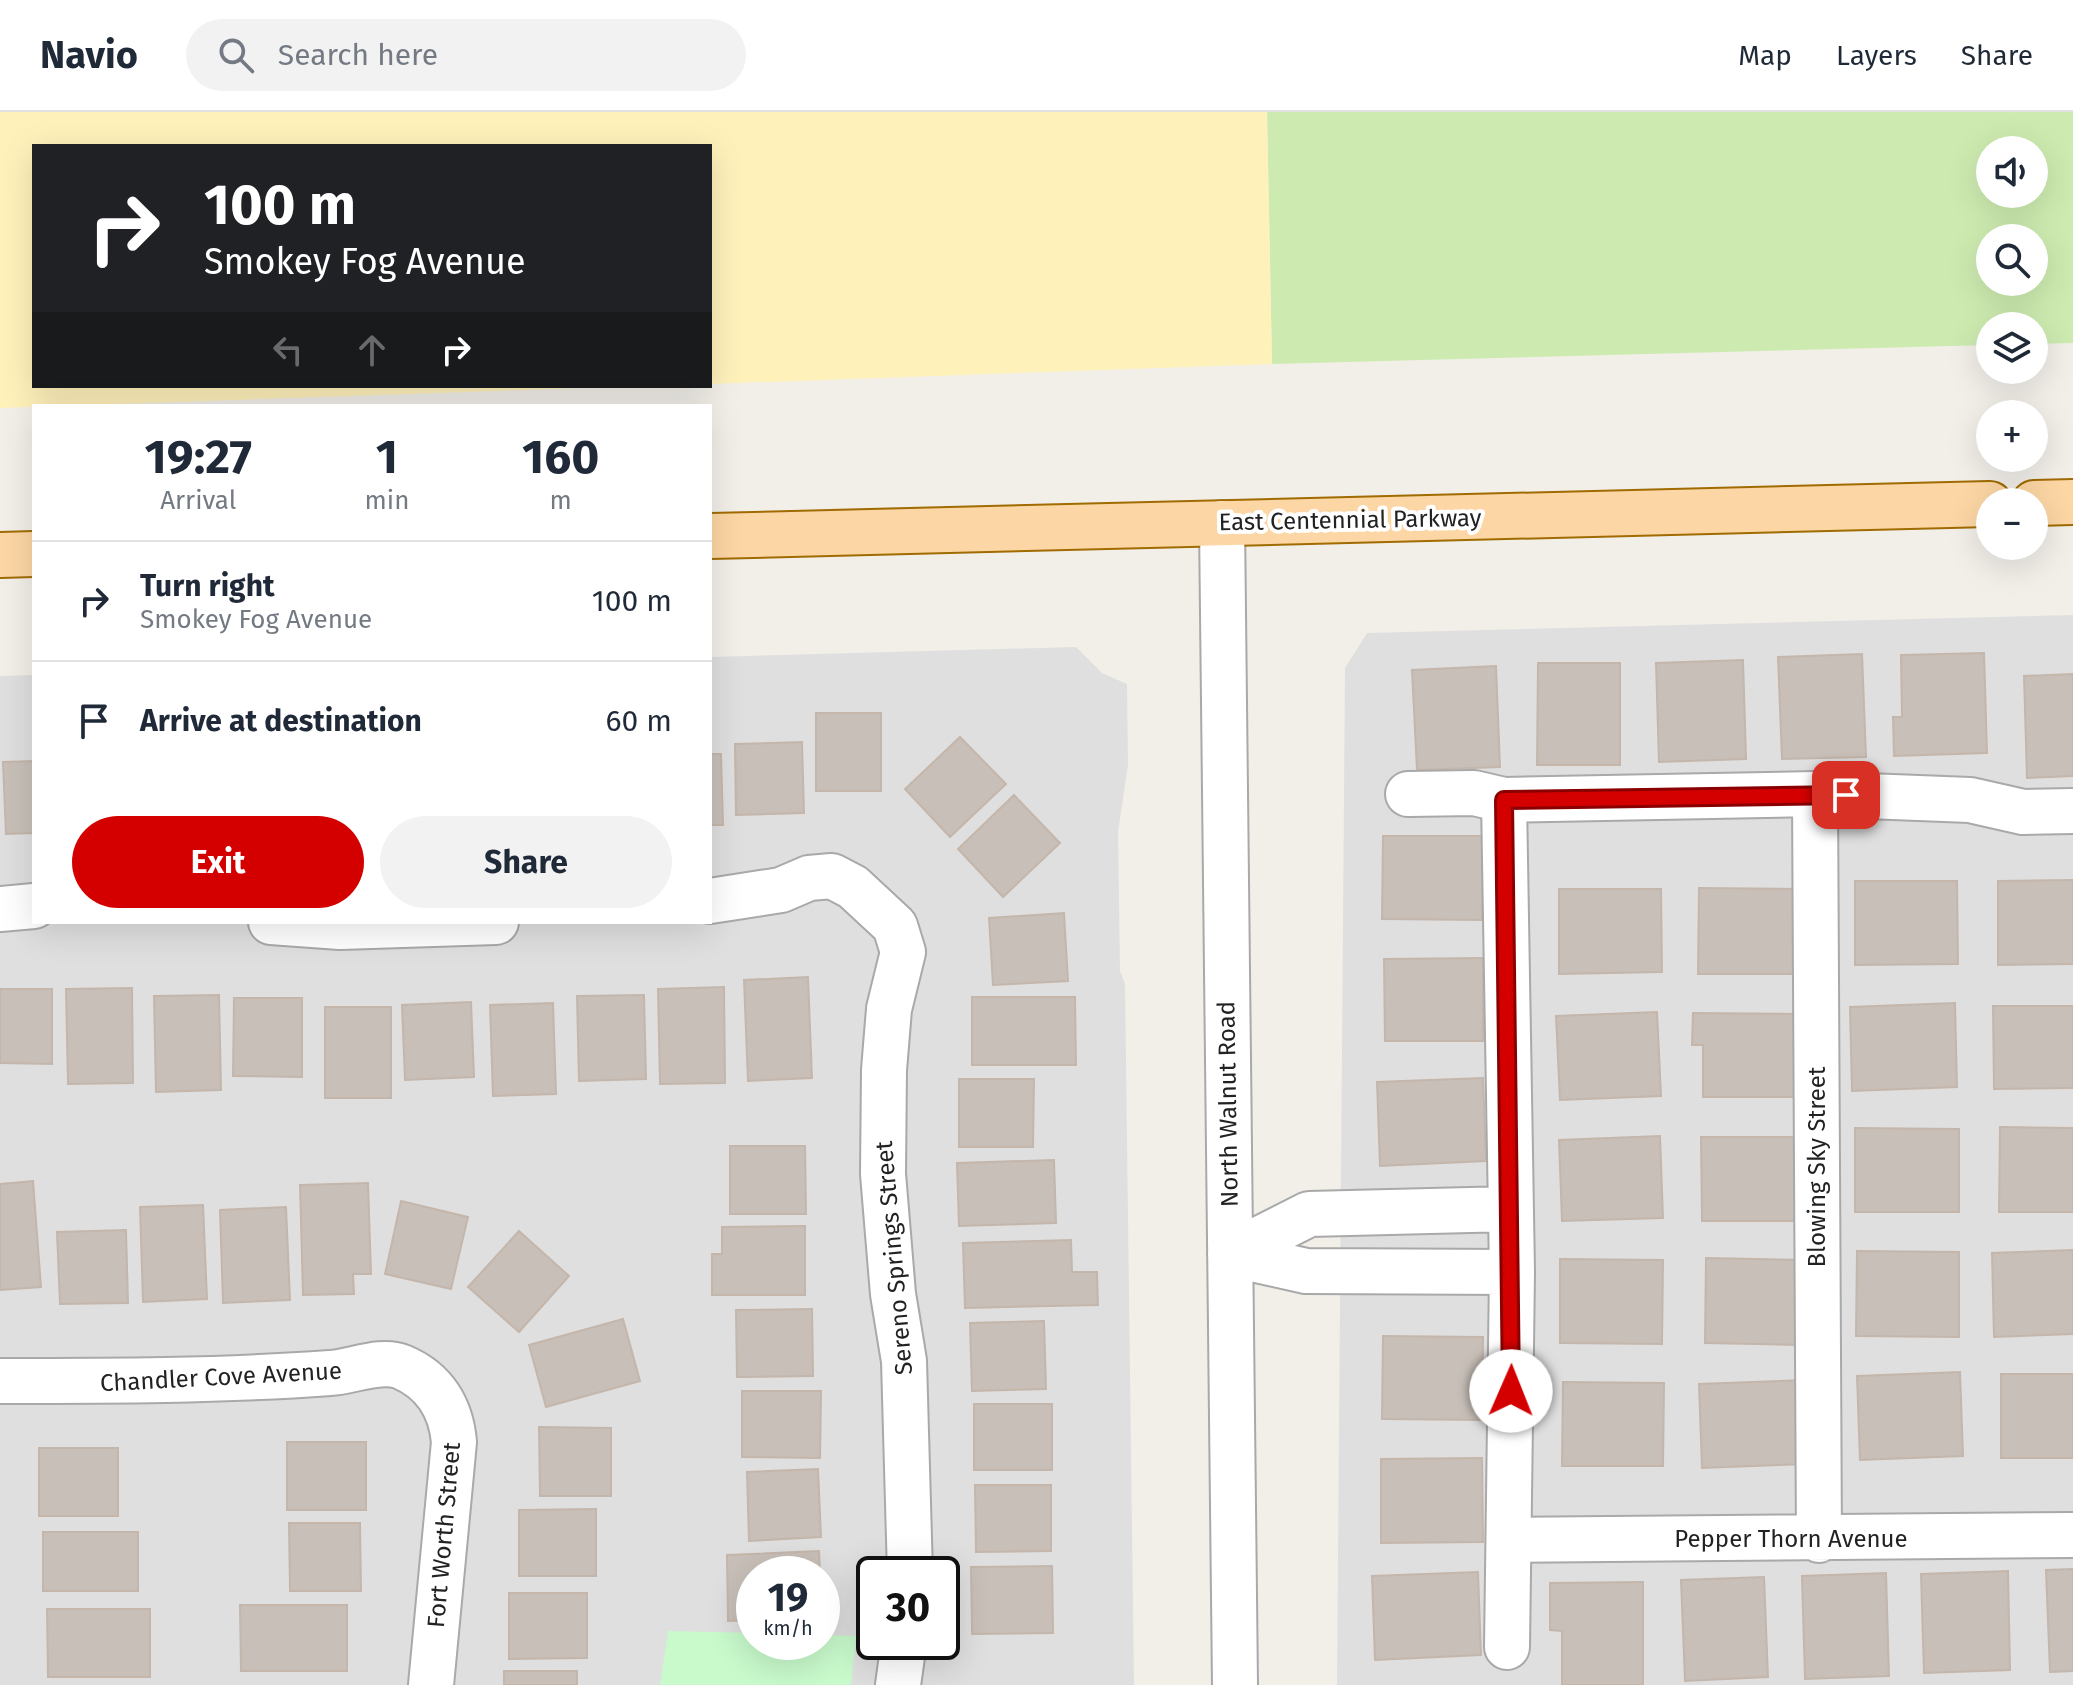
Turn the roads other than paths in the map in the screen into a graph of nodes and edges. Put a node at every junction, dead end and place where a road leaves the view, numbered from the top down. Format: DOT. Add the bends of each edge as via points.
graph roads {
  1 [pos="2073,502"];
  2 [pos="2048,503"];
  3 [pos="1976,504"];
  4 [pos="1222,523"];
  5 [pos="712,536"];
  6 [pos="32,554"];
  7 [pos="0,555"];
  8 [pos="1408,794"];
  9 [pos="1815,794"];
  10 [pos="1504,800"];
  11 [pos="2073,811"];
  12 [pos="712,901"];
  13 [pos="32,906"];
  14 [pos="0,909"];
  15 [pos="299,924"];
  16 [pos="434,924"];
  17 [pos="1511,1209"];
  18 [pos="1399,1212"];
  19 [pos="1230,1254"];
  20 [pos="1399,1269"];
  21 [pos="1512,1272"];
  22 [pos="0,1381"];
  23 [pos="435,1389"];
  24 [pos="2073,1535"];
  25 [pos="1509,1540"];
  26 [pos="1819,1540"];
  27 [pos="909,1556"];
  28 [pos="1507,1647"];
  29 [pos="901,1660"];
  30 [pos="431,1685"];
  31 [pos="898,1685"];
  32 [pos="1235,1685"];
  1 -- 2 [label="main road"];
  3 -- 4 [label="main road, East Centennial Parkway"];
  4 -- 5 [label="main road, East Centennial Parkway"];
  4 -- 19 [label="street, North Walnut Road"];
  6 -- 7 [label="main road"];
  8 -- 10 [label="street" via="1474,793"];
  9 -- 10 [label="street"];
  9 -- 11 [label="street" via="1970,800 2023,812"];
  9 -- 26 [label="street, Blowing Sky Street"];
  10 -- 17 [label="street"];
  12 -- 27 [label="street, Sereno Springs Street" via="832,876 853,887 895,926 903,952 889,1009 883,1174 904,1361"];
  13 -- 14 [label="street"];
  15 -- 16 [label="street"];
  17 -- 18 [label="street"];
  17 -- 21 [label="street"];
  18 -- 19 [label="street" via="1309,1214"];
  18 -- 20 [label="street"];
  19 -- 20 [label="street" via="1306,1271"];
  19 -- 32 [label="street, North Walnut Road"];
  20 -- 21 [label="street"];
  21 -- 25 [label="street"];
  22 -- 23 [label="street, Chandler Cove Avenue" via="73,1384 333,1373 381,1364 400,1366"];
  23 -- 30 [label="street, Fort Worth Street" via="452,1417 454,1442"];
  24 -- 26 [label="street, Pepper Thorn Avenue"];
  25 -- 26 [label="street, Pepper Thorn Avenue"];
  25 -- 28 [label="street"];
  29 -- 31 [label="street"];
}
